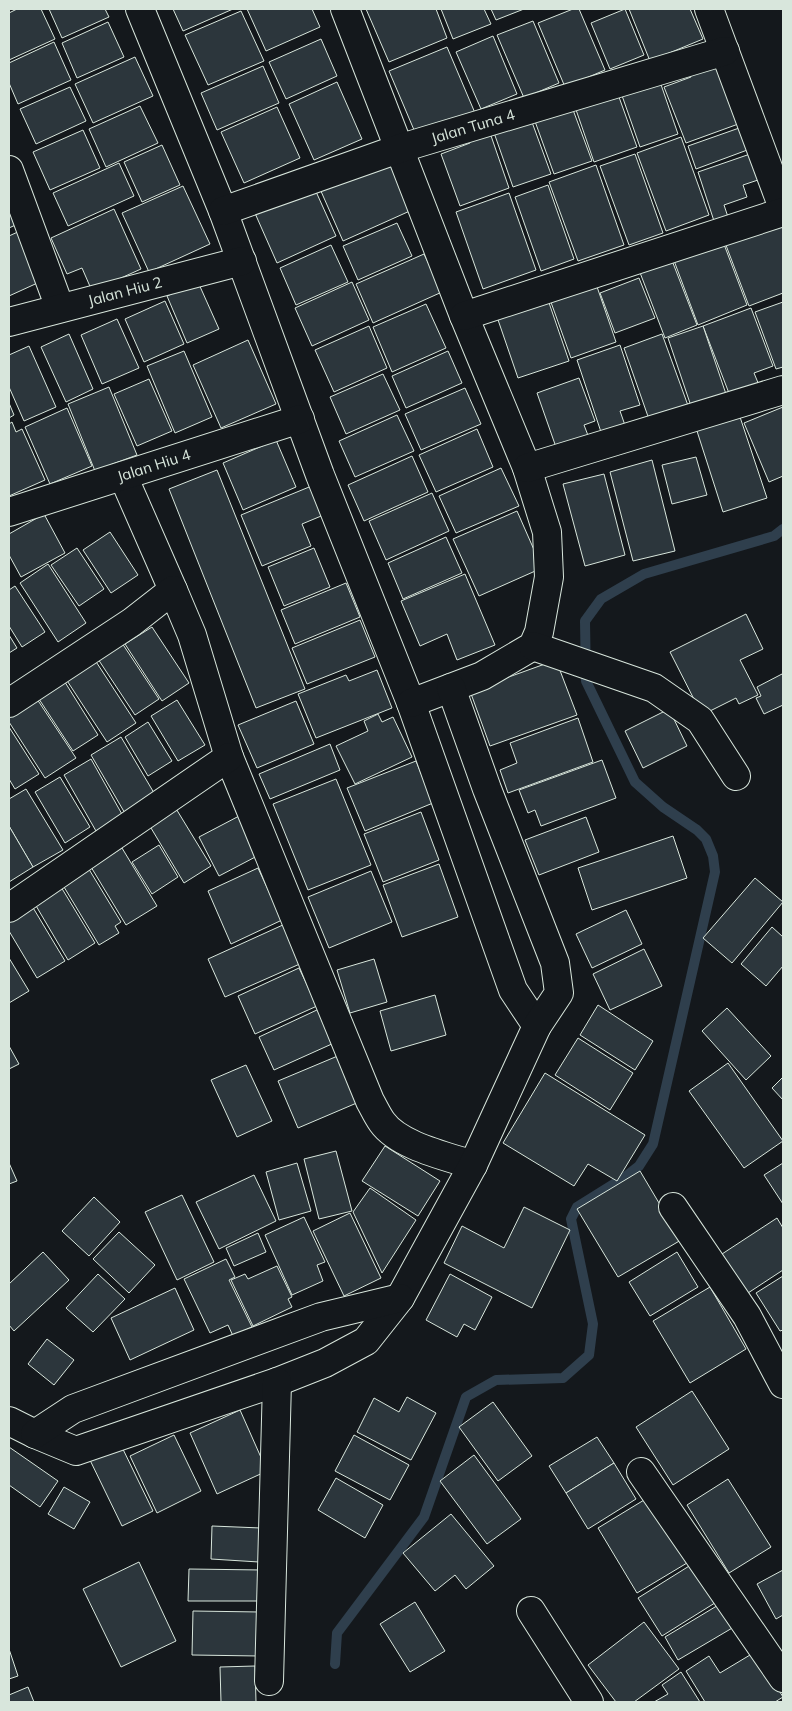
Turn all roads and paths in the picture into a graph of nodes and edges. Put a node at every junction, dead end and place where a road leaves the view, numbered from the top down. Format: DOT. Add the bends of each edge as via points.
graph roads {
  1 [pos="140,9"];
  2 [pos="345,9"];
  3 [pos="709,9"];
  4 [pos="725,52"];
  5 [pos="398,149"];
  6 [pos="9,170"];
  7 [pos="783,208"];
  8 [pos="223,211"];
  9 [pos="783,212"];
  10 [pos="242,261"];
  11 [pos="60,308"];
  12 [pos="464,316"];
  13 [pos="9,322"];
  14 [pos="783,390"];
  15 [pos="300,419"];
  16 [pos="527,468"];
  17 [pos="123,476"];
  18 [pos="9,512"];
  19 [pos="173,590"];
  20 [pos="545,650"];
  21 [pos="451,688"];
  22 [pos="9,703"];
  23 [pos="411,703"];
  24 [pos="229,757"];
  25 [pos="736,776"];
  26 [pos="9,908"];
  27 [pos="537,1026"];
  28 [pos="473,1165"];
  29 [pos="673,1206"];
  30 [pos="400,1298"];
  31 [pos="277,1382"];
  32 [pos="783,1384"];
  33 [pos="9,1421"];
  34 [pos="35,1434"];
  35 [pos="641,1472"];
  36 [pos="531,1611"];
  37 [pos="783,1678"];
  38 [pos="269,1681"];
  39 [pos="588,1702"];
  1 -- 8 [label="street"];
  2 -- 5 [label="street"];
  3 -- 4 [label="street"];
  4 -- 5 [label="street, Jalan Tuna 4"];
  4 -- 7 [label="street"];
  5 -- 8 [label="street, Jalan Tuna 4"];
  5 -- 12 [label="street"];
  6 -- 11 [label="street"];
  8 -- 10 [label="street"];
  9 -- 12 [label="street"];
  10 -- 11 [label="street, Jalan Hiu 2"];
  10 -- 15 [label="street"];
  11 -- 13 [label="street, Jalan Hiu 2"];
  12 -- 16 [label="street"];
  14 -- 16 [label="street"];
  15 -- 17 [label="street, Jalan Hiu 4"];
  15 -- 23 [label="street"];
  16 -- 20 [label="street" via="547,532 550,577 539,632"];
  17 -- 18 [label="street, Jalan Hiu 4"];
  17 -- 19 [label="street"];
  19 -- 22 [label="street" via="132,622"];
  19 -- 24 [label="street" via="192,635"];
  20 -- 21 [label="street"];
  20 -- 25 [label="street" via="654,688 700,720"];
  21 -- 23 [label="street"];
  21 -- 27 [label="street" via="555,963 559,994"];
  23 -- 27 [label="street" via="513,990"];
  24 -- 26 [label="street"];
  24 -- 28 [label="street" via="370,1101 382,1123 414,1146"];
  27 -- 28 [label="street"];
  28 -- 30 [label="street"];
  29 -- 32 [label="street" via="747,1316"];
  30 -- 31 [label="street" via="366,1341 325,1363"];
  30 -- 34 [label="street" via="322,1317 73,1409"];
  31 -- 34 [label="street" via="76,1451"];
  31 -- 38 [label="street"];
  33 -- 34 [label="street"];
  35 -- 37 [label="street"];
  36 -- 39 [label="street"];
}
